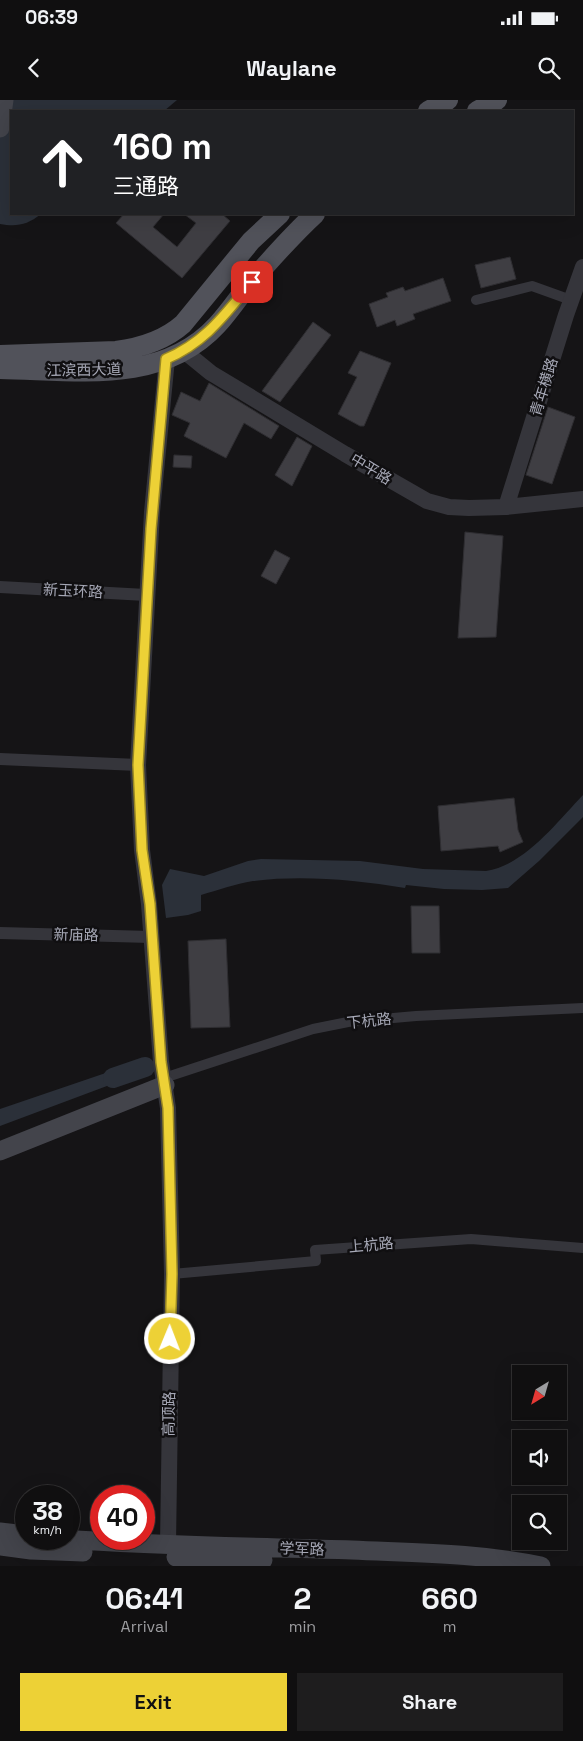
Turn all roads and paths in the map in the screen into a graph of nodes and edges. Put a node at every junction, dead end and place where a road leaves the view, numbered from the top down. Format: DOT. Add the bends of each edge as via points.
graph roads {
  1 [pos="4,100"];
  2 [pos="448,100"];
  3 [pos="497,100"];
  4 [pos="430,110"];
  5 [pos="480,110"];
  6 [pos="0,128"];
  7 [pos="279,215"];
  8 [pos="315,215"];
  9 [pos="583,267"];
  10 [pos="476,300"];
  11 [pos="571,300"];
  12 [pos="0,355"];
  13 [pos="175,355"];
  14 [pos="0,370"];
  15 [pos="583,499"];
  16 [pos="506,507"];
  17 [pos="0,587"];
  18 [pos="146,595"];
  19 [pos="0,759"];
  20 [pos="138,765"];
  21 [pos="0,933"];
  22 [pos="151,937"];
  23 [pos="583,1008"];
  24 [pos="164,1079"];
  25 [pos="0,1137"];
  26 [pos="0,1151"];
  27 [pos="583,1248"];
  28 [pos="172,1274"];
  29 [pos="0,1532"];
  30 [pos="15,1534"];
  31 [pos="80,1540"];
  32 [pos="168,1544"];
  33 [pos="0,1546"];
  34 [pos="431,1566"];
  35 [pos="541,1566"];
  1 -- 6 [label="main road"];
  2 -- 4 [label="main road"];
  3 -- 5 [label="main road"];
  7 -- 12 [label="main road, 江滨西大道" via="251,241 183,324 168,334 134,348 116,351"];
  8 -- 13 [label="main road, 江滨西大道" via="284,244 216,325"];
  9 -- 11 [label="street, 青年横路"];
  10 -- 11 [label="street" via="532,286"];
  11 -- 16 [label="street, 青年横路"];
  13 -- 14 [label="main road, 江滨西大道" via="115,371"];
  13 -- 16 [label="street, 中平路" via="211,373 417,496 449,507"];
  13 -- 18 [label="street, 高顶路" via="152,512"];
  15 -- 16 [label="street, 中平路"];
  17 -- 18 [label="street, 新玉环路"];
  18 -- 20 [label="street, 高顶路"];
  19 -- 20 [label="street"];
  20 -- 22 [label="street, 高顶路"];
  21 -- 22 [label="street, 新庙路"];
  22 -- 24 [label="street, 高顶路"];
  23 -- 24 [label="street, 下杭路" via="348,1022 313,1029"];
  24 -- 25 [label="main road, 下杭路"];
  24 -- 26 [label="main road, 下杭路"];
  24 -- 28 [label="street, 高顶路" via="168,1108"];
  27 -- 28 [label="street, 上杭路" via="472,1239 419,1242 315,1250 316,1261"];
  28 -- 32 [label="street, 高顶路"];
  29 -- 30 [label="main road"];
  31 -- 32 [label="main road, 学军路"];
  32 -- 35 [label="main road, 学军路" via="411,1552"];
  33 -- 34 [label="main road, 学军路" via="206,1559"];
}
